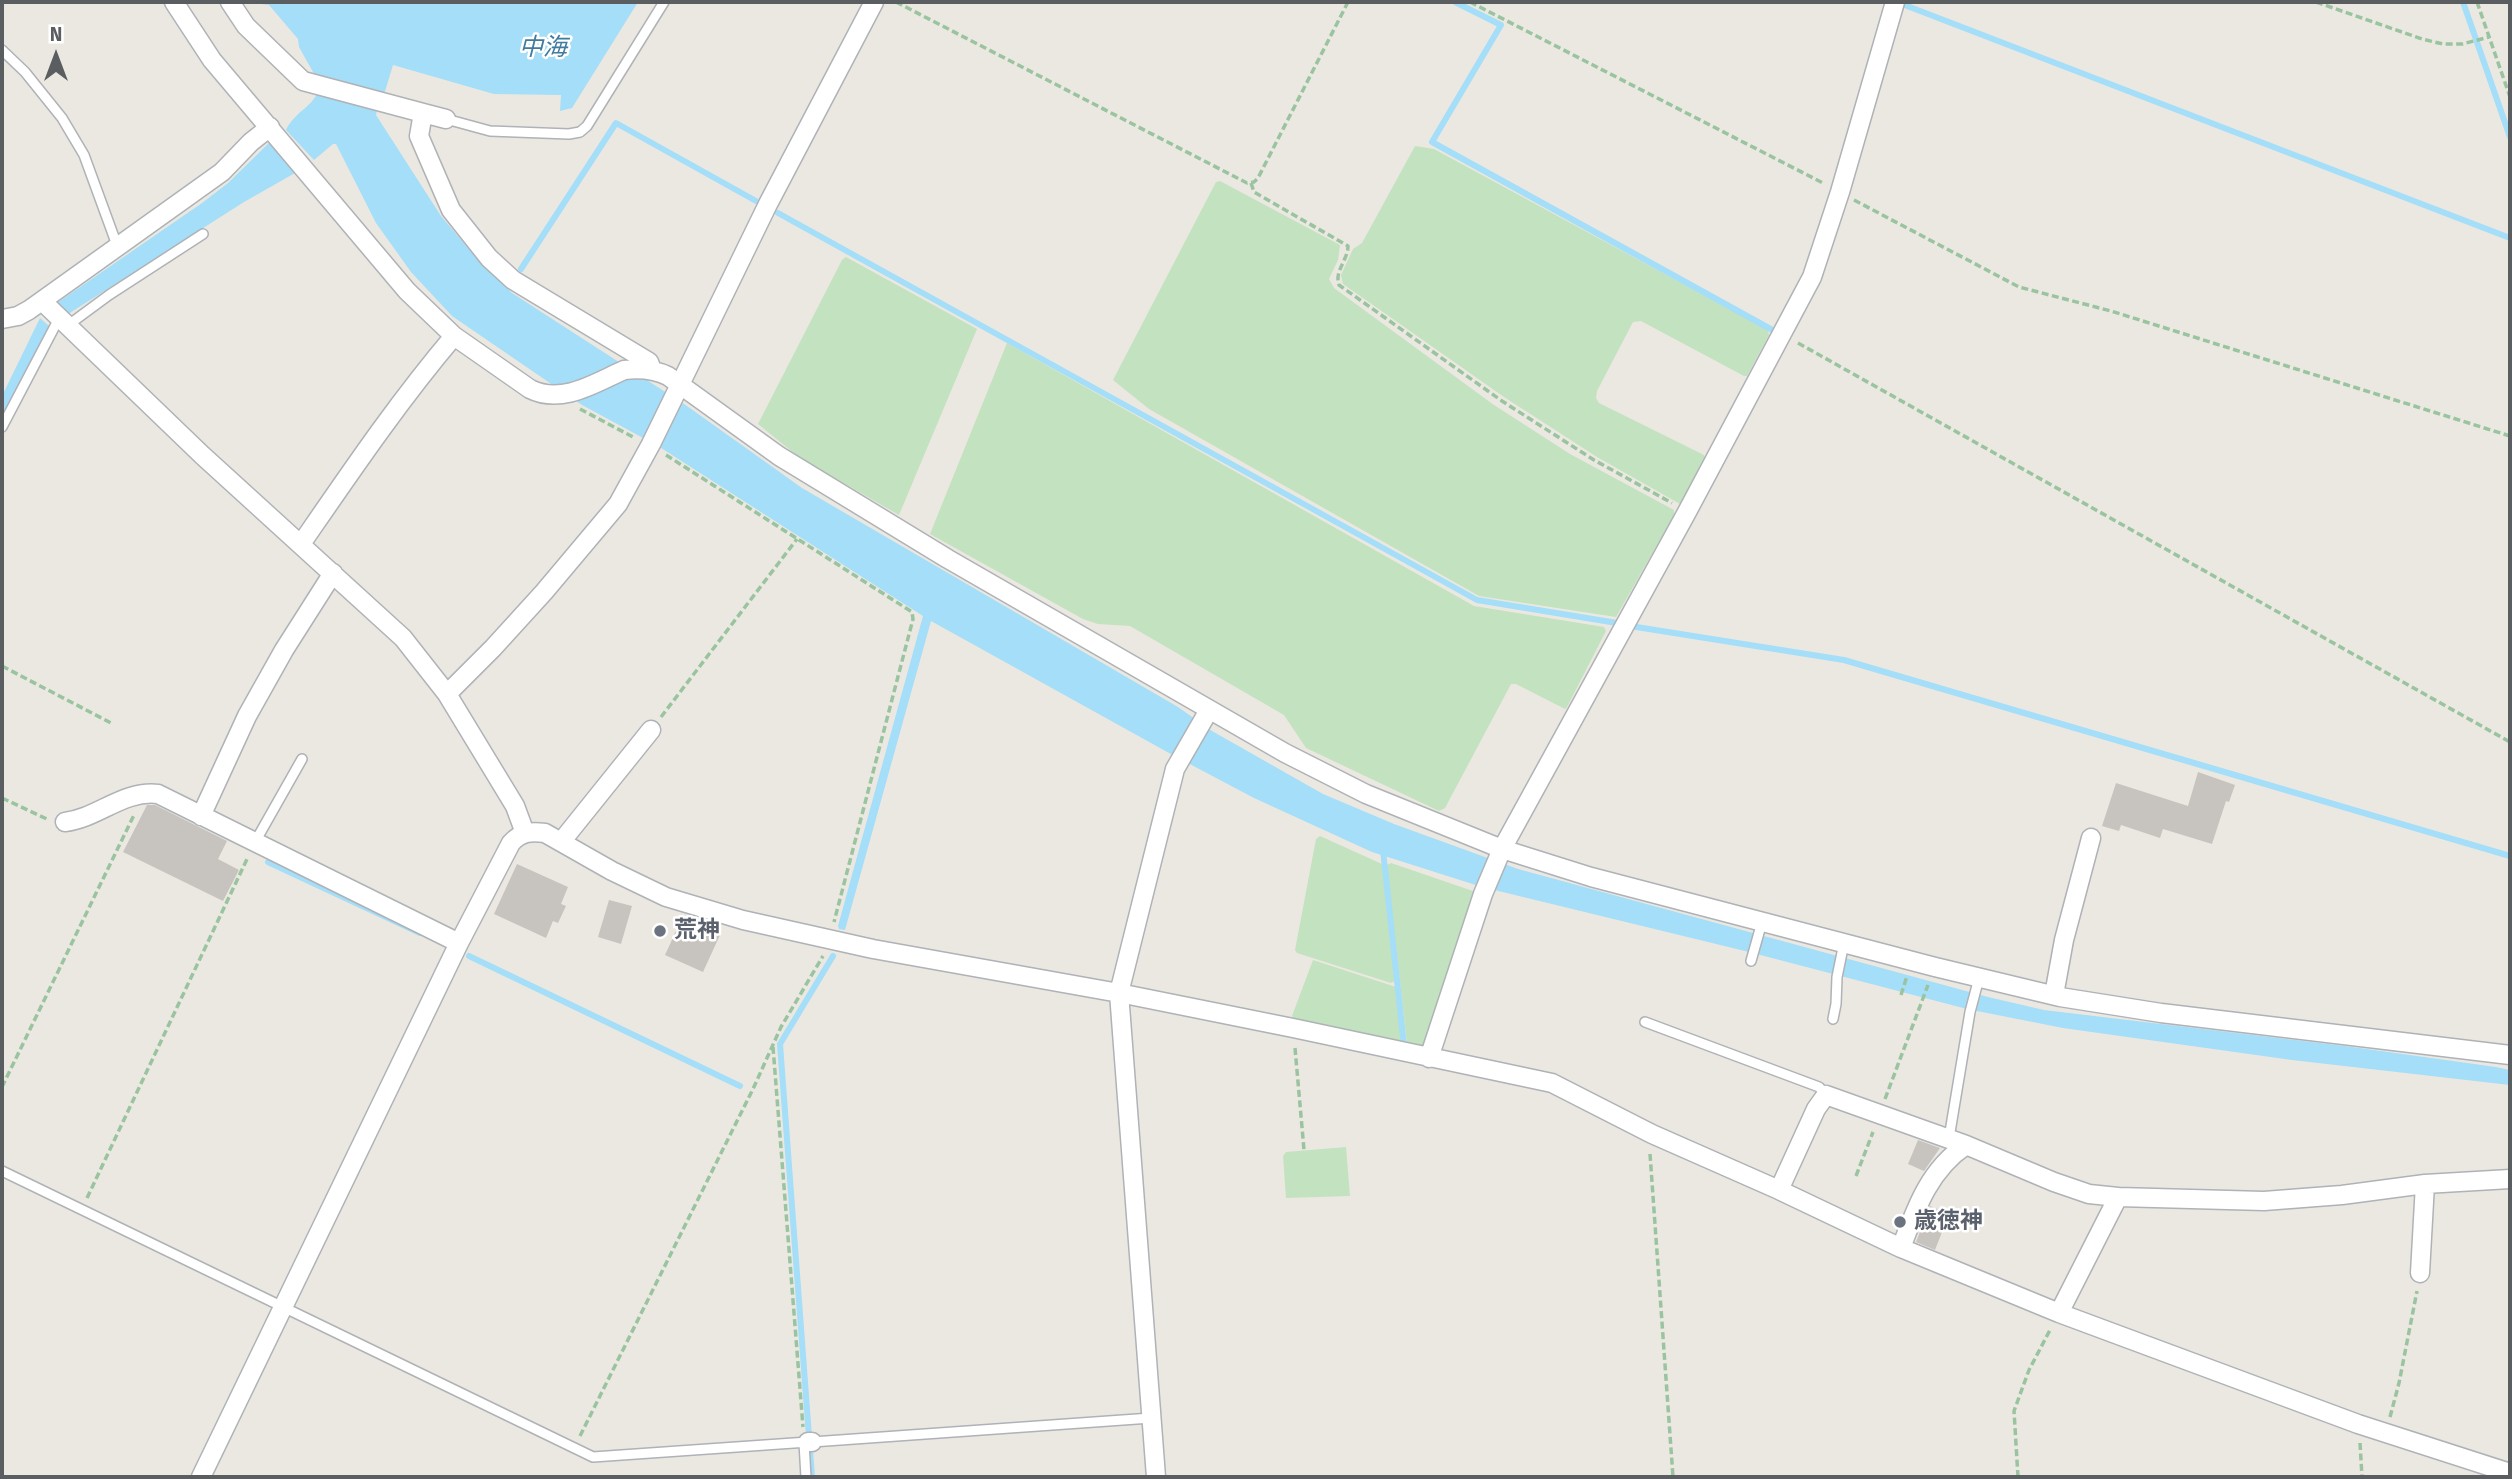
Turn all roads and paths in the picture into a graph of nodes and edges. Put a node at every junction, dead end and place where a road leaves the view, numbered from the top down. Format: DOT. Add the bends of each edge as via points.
graph roads {
  1 [pos="174,2"];
  2 [pos="230,2"];
  3 [pos="664,2"];
  4 [pos="874,2"];
  5 [pos="896,2"];
  6 [pos="1348,2"];
  7 [pos="1470,2"];
  8 [pos="1895,2"];
  9 [pos="2316,2"];
  10 [pos="2477,2"];
  11 [pos="2489,37"];
  12 [pos="2,50"];
  13 [pos="2510,97"];
  14 [pos="423,113"];
  15 [pos="446,119"];
  16 [pos="273,131"];
  17 [pos="1251,183"];
  18 [pos="1840,192"];
  19 [pos="203,234"];
  20 [pos="118,248"];
  21 [pos="55,314"];
  22 [pos="2,319"];
  23 [pos="1782,334"];
  24 [pos="454,336"];
  25 [pos="646,370"];
  26 [pos="678,389"];
  27 [pos="561,395"];
  28 [pos="2,426"];
  29 [pos="2510,436"];
  30 [pos="650,445"];
  31 [pos="1687,512"];
  32 [pos="797,539"];
  33 [pos="301,544"];
  34 [pos="333,573"];
  35 [pos="2,666"];
  36 [pos="447,694"];
  37 [pos="1207,714"];
  38 [pos="113,724"];
  39 [pos="651,730"];
  40 [pos="2510,742"];
  41 [pos="302,759"];
  42 [pos="145,793"];
  43 [pos="2,798"];
  44 [pos="201,816"];
  45 [pos="65,822"];
  46 [pos="525,832"];
  47 [pos="2091,838"];
  48 [pos="255,842"];
  49 [pos="561,842"];
  50 [pos="1500,853"];
  51 [pos="1761,926"];
  52 [pos="832,933"];
  53 [pos="459,943"];
  54 [pos="1843,948"];
  55 [pos="1752,958"];
  56 [pos="1909,971"];
  57 [pos="1932,976"];
  58 [pos="1978,982"];
  59 [pos="1119,993"];
  60 [pos="1902,994"];
  61 [pos="2054,995"];
  62 [pos="1833,1019"];
  63 [pos="1645,1021"];
  64 [pos="1293,1028"];
  65 [pos="773,1044"];
  66 [pos="2510,1055"];
  67 [pos="1429,1058"];
  68 [pos="2,1087"];
  69 [pos="1826,1095"];
  70 [pos="1880,1114"];
  71 [pos="1652,1134"];
  72 [pos="1957,1141"];
  73 [pos="1304,1150"];
  74 [pos="2,1171"];
  75 [pos="1856,1176"];
  76 [pos="2510,1179"];
  77 [pos="2425,1184"];
  78 [pos="1779,1191"];
  79 [pos="2118,1197"];
  80 [pos="82,1209"];
  81 [pos="1901,1248"];
  82 [pos="2420,1273"];
  83 [pos="283,1305"];
  84 [pos="2059,1313"];
  85 [pos="1151,1418"];
  86 [pos="2358,1424"];
  87 [pos="2385,1433"];
  88 [pos="808,1442"];
  89 [pos="575,1447"];
  90 [pos="2510,1473"];
  91 [pos="201,1477"];
  92 [pos="806,1477"];
  93 [pos="1156,1477"];
  94 [pos="1673,1477"];
  95 [pos="2018,1477"];
  96 [pos="2362,1477"];
  1 -- 16 [label="street" via="212,60"];
  2 -- 14 [label="street" via="246,26 303,81"];
  3 -- 15 [label="lane" via="580,132 490,131"];
  4 -- 26 [label="street"];
  5 -- 17 [label="path" via="1243,183"];
  6 -- 17 [label="path" via="1258,178"];
  7 -- 18 [label="path"];
  8 -- 18 [label="street"];
  9 -- 11 [label="path" via="2436,43 2462,44"];
  10 -- 11 [label="path"];
  11 -- 13 [label="path"];
  12 -- 20 [label="lane" via="62,118 84,155"];
  14 -- 15 [label="street"];
  14 -- 25 [label="street" via="419,136 451,210 489,258 513,279 646,361"];
  16 -- 20 [label="street" via="251,142 222,172"];
  16 -- 24 [label="street" via="407,291"];
  17 -- 31 [label="path" via="1254,192 1348,246 1339,285 1502,401"];
  18 -- 23 [label="street" via="1812,277"];
  18 -- 29 [label="path" via="2019,287 2111,311"];
  19 -- 21 [label="lane" via="109,295"];
  20 -- 21 [label="street"];
  21 -- 22 [label="street"];
  21 -- 28 [label="lane" via="55,326"];
  21 -- 33 [label="street"];
  23 -- 31 [label="street"];
  23 -- 40 [label="path"];
  24 -- 27 [label="street" via="530,389"];
  24 -- 33 [label="street" via="370,444"];
  25 -- 26 [label="street"];
  25 -- 27 [label="street" via="624,370"];
  26 -- 30 [label="street"];
  26 -- 37 [label="street" via="779,456"];
  27 -- 30 [label="path"];
  30 -- 32 [label="path"];
  30 -- 36 [label="street" via="618,503 585,544"];
  31 -- 50 [label="street"];
  32 -- 39 [label="path"];
  32 -- 52 [label="path" via="913,616"];
  33 -- 34 [label="street"];
  34 -- 36 [label="street" via="403,638"];
  34 -- 44 [label="street" via="247,716"];
  35 -- 38 [label="path"];
  36 -- 46 [label="street"];
  37 -- 50 [label="street" via="1366,794"];
  37 -- 59 [label="street" via="1175,769"];
  39 -- 49 [label="street"];
  41 -- 48 [label="lane"];
  42 -- 44 [label="street" via="158,794"];
  42 -- 45 [label="street"];
  42 -- 68 [label="path"];
  43 -- 45 [label="path" via="46,819"];
  44 -- 48 [label="street"];
  46 -- 49 [label="street" via="545,833"];
  46 -- 53 [label="street" via="506,853"];
  47 -- 61 [label="street"];
  48 -- 53 [label="street"];
  48 -- 80 [label="path"];
  49 -- 52 [label="street" via="666,897 743,920"];
  50 -- 51 [label="street"];
  50 -- 67 [label="street" via="1482,894"];
  51 -- 54 [label="street"];
  51 -- 55 [label="lane"];
  52 -- 59 [label="street" via="873,949"];
  52 -- 65 [label="path"];
  53 -- 83 [label="street"];
  54 -- 58 [label="street"];
  54 -- 62 [label="lane"];
  56 -- 60 [label="path"];
  57 -- 70 [label="path"];
  58 -- 61 [label="street"];
  58 -- 72 [label="lane" via="1970,1012"];
  59 -- 64 [label="street"];
  59 -- 85 [label="street"];
  61 -- 66 [label="street" via="2161,1013"];
  63 -- 69 [label="lane" via="1819,1087"];
  64 -- 67 [label="street"];
  64 -- 73 [label="path"];
  65 -- 88 [label="path"];
  65 -- 89 [label="path"];
  67 -- 71 [label="street" via="1552,1083"];
  69 -- 70 [label="street"];
  69 -- 78 [label="street"];
  70 -- 72 [label="street"];
  70 -- 75 [label="path"];
  71 -- 78 [label="street"];
  71 -- 94 [label="path"];
  72 -- 79 [label="street" via="2054,1182 2089,1194"];
  72 -- 81 [label="street" via="1931,1179"];
  74 -- 80 [label="lane"];
  76 -- 77 [label="street"];
  77 -- 79 [label="street" via="2264,1201"];
  77 -- 82 [label="street"];
  78 -- 81 [label="street"];
  79 -- 84 [label="street"];
  80 -- 83 [label="lane"];
  81 -- 84 [label="street"];
  82 -- 87 [label="path"];
  83 -- 89 [label="lane"];
  83 -- 91 [label="street"];
  84 -- 86 [label="street"];
  84 -- 95 [label="path" via="2014,1411"];
  85 -- 88 [label="lane"];
  85 -- 93 [label="street"];
  86 -- 87 [label="street"];
  86 -- 96 [label="path"];
  87 -- 90 [label="street"];
  88 -- 89 [label="lane" via="593,1457"];
  88 -- 92 [label="lane"];
}
